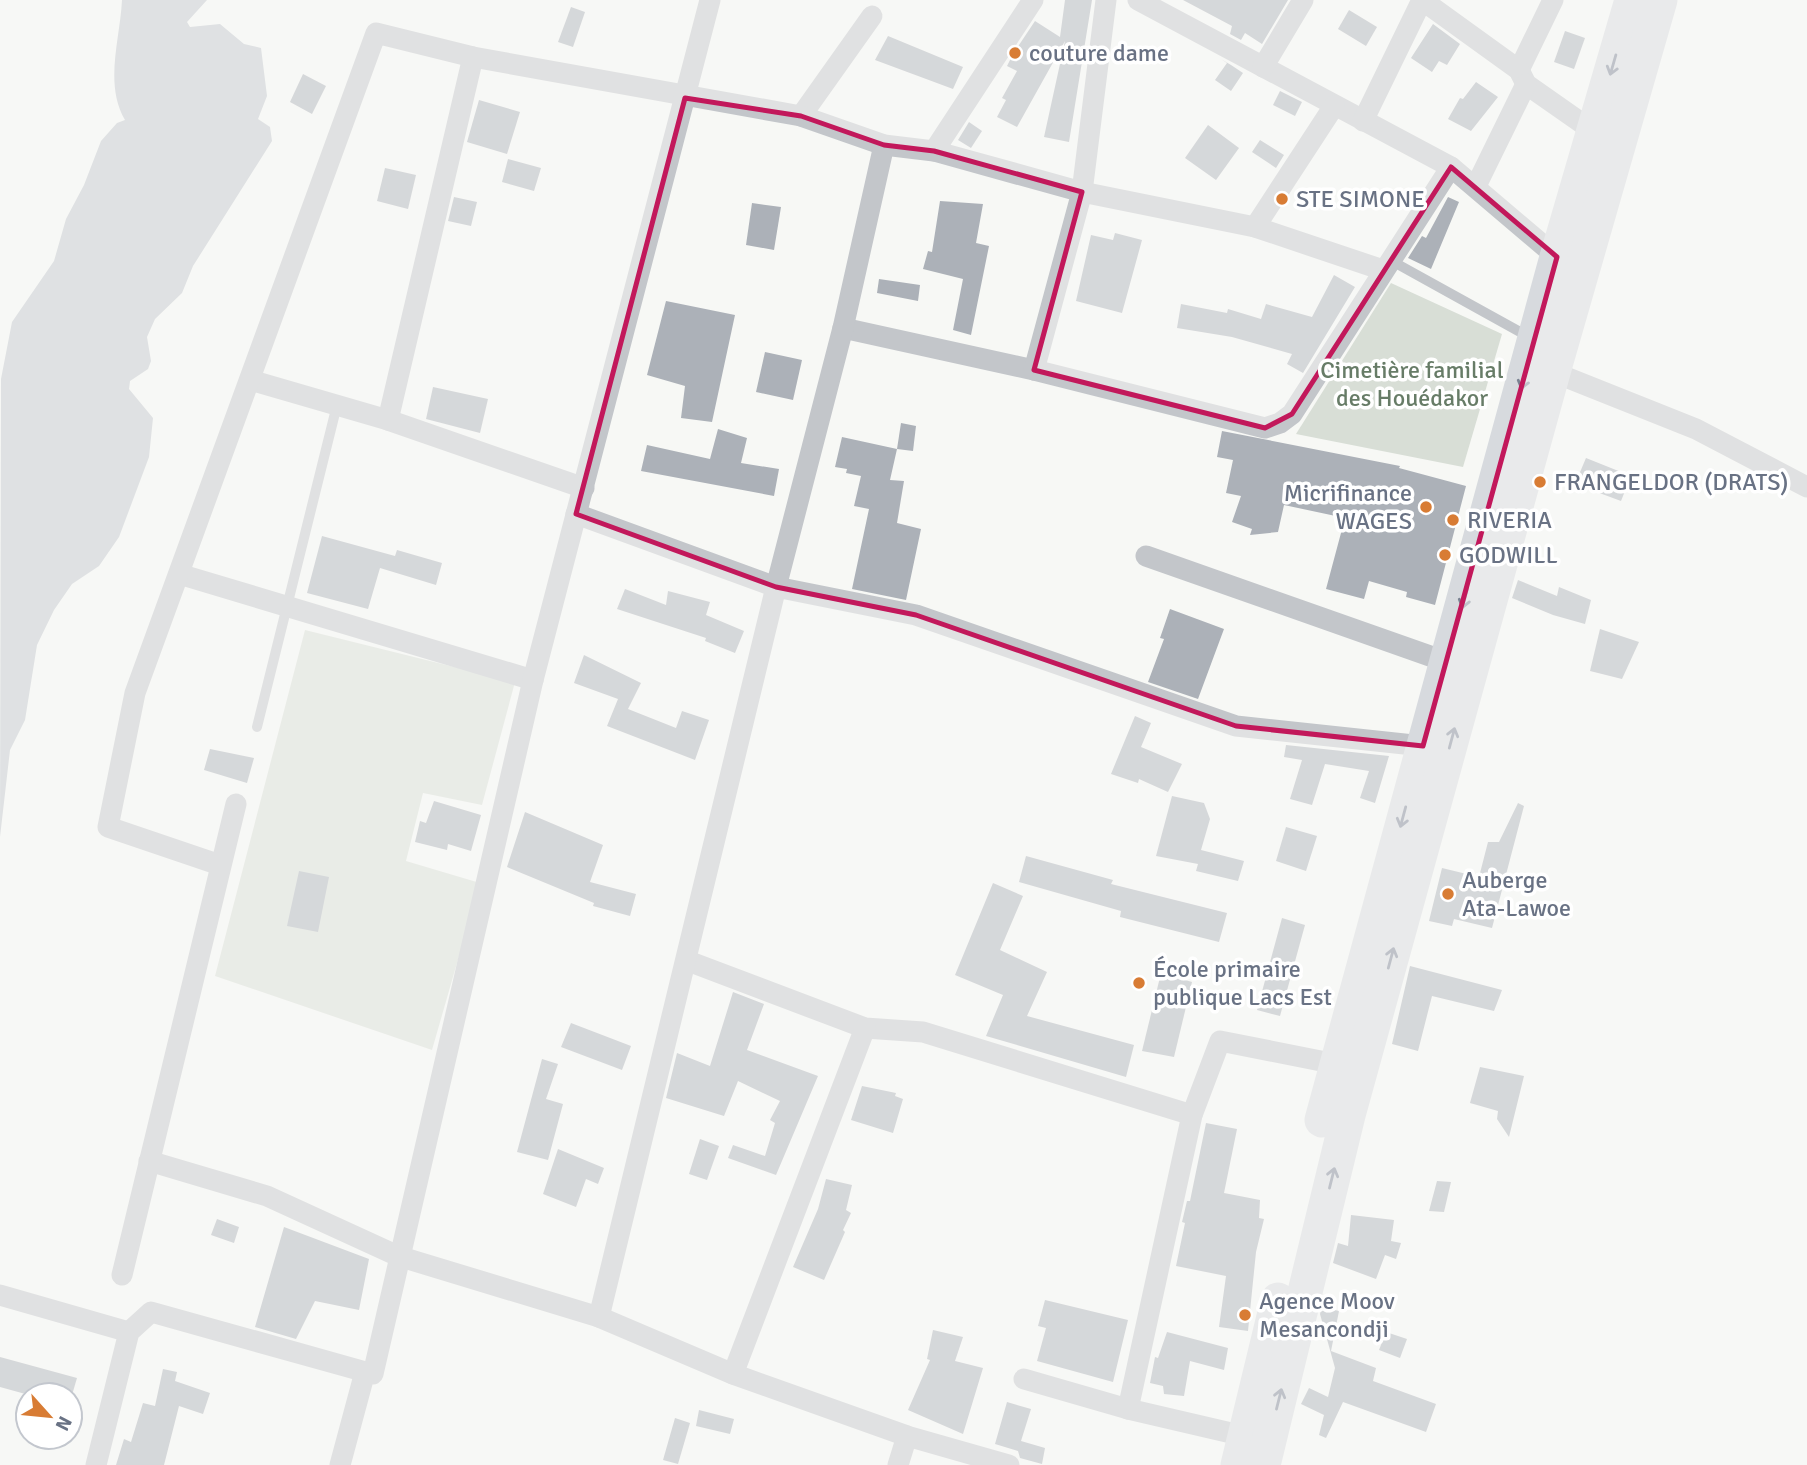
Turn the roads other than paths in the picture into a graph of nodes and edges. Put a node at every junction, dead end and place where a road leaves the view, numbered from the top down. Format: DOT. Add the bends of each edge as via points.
graph roads {
  1 [pos="710,0"];
  2 [pos="1032,0"];
  3 [pos="1106,0"];
  4 [pos="1138,0"];
  5 [pos="1303,0"];
  6 [pos="1553,0"];
  7 [pos="1632,0"];
  8 [pos="1660,0"];
  9 [pos="872,16"];
  10 [pos="473,57"];
  11 [pos="1263,67"];
  12 [pos="1523,77"];
  13 [pos="685,98"];
  14 [pos="1334,106"];
  15 [pos="801,116"];
  16 [pos="1363,121"];
  17 [pos="1593,131"];
  18 [pos="884,145"];
  19 [pos="934,151"];
  20 [pos="1451,167"];
  21 [pos="1476,186"];
  22 [pos="1082,192"];
  23 [pos="1255,226"];
  24 [pos="1557,257"];
  25 [pos="1387,265"];
  26 [pos="844,328"];
  27 [pos="1535,340"];
  28 [pos="1034,370"];
  29 [pos="1553,372"];
  30 [pos="250,380"];
  31 [pos="337,405"];
  32 [pos="388,420"];
  33 [pos="1807,486"];
  34 [pos="584,488"];
  35 [pos="576,514"];
  36 [pos="1146,556"];
  37 [pos="179,574"];
  38 [pos="776,587"];
  39 [pos="287,606"];
  40 [pos="1447,662"];
  41 [pos="533,680"];
  42 [pos="257,727"];
  43 [pos="1423,746"];
  44 [pos="236,804"];
  45 [pos="220,865"];
  46 [pos="688,961"];
  47 [pos="865,1028"];
  48 [pos="1336,1064"];
  49 [pos="1192,1115"];
  50 [pos="149,1161"];
  51 [pos="398,1256"];
  52 [pos="122,1275"];
  53 [pos="0,1295"];
  54 [pos="599,1317"];
  55 [pos="129,1332"];
  56 [pos="365,1372"];
  57 [pos="733,1374"];
  58 [pos="1024,1378"];
  59 [pos="1128,1409"];
  60 [pos="907,1436"];
  61 [pos="1241,1450"];
  62 [pos="96,1465"];
  63 [pos="340,1465"];
  64 [pos="898,1465"];
  65 [pos="1009,1465"];
  66 [pos="1263,1465"];
  1 -- 13 [label="street"];
  2 -- 19 [label="street"];
  3 -- 22 [label="street"];
  4 -- 11 [label="street"];
  5 -- 11 [label="street"];
  6 -- 12 [label="street"];
  7 -- 17 [label="highway, one-way"];
  8 -- 29 [label="highway"];
  9 -- 15 [label="street"];
  10 -- 13 [label="street"];
  10 -- 30 [label="street" via="376,33"];
  10 -- 32 [label="street"];
  11 -- 14 [label="street"];
  12 -- 16 [label="street" via="1422,0"];
  12 -- 17 [label="street"];
  12 -- 21 [label="street"];
  13 -- 15 [label="street"];
  13 -- 34 [label="street"];
  14 -- 16 [label="street"];
  14 -- 23 [label="street"];
  15 -- 18 [label="street"];
  16 -- 20 [label="street"];
  17 -- 24 [label="highway"];
  18 -- 19 [label="street"];
  18 -- 26 [label="street"];
  19 -- 22 [label="street"];
  20 -- 21 [label="street"];
  20 -- 25 [label="street"];
  21 -- 24 [label="street"];
  22 -- 23 [label="street"];
  22 -- 28 [label="street"];
  23 -- 25 [label="street"];
  24 -- 27 [label="highway"];
  25 -- 27 [label="lane"];
  25 -- 28 [label="street" via="1292,414 1265,428"];
  26 -- 28 [label="street"];
  26 -- 38 [label="street"];
  27 -- 40 [label="highway, one-way"];
  29 -- 33 [label="street" via="1696,429"];
  66 -- 29 [label="highway, one-way" via="1348,1115"];
  30 -- 31 [label="street"];
  30 -- 37 [label="street"];
  31 -- 32 [label="street"];
  31 -- 39 [label="lane"];
  32 -- 34 [label="street"];
  34 -- 35 [label="street"];
  35 -- 38 [label="street"];
  35 -- 41 [label="street"];
  36 -- 40 [label="street"];
  37 -- 39 [label="street"];
  37 -- 45 [label="street" via="135,693 108,827"];
  38 -- 43 [label="street" via="916,615 1236,726"];
  38 -- 46 [label="street"];
  39 -- 41 [label="street"];
  39 -- 42 [label="lane"];
  40 -- 43 [label="highway"];
  41 -- 51 [label="street"];
  43 -- 48 [label="highway, one-way"];
  44 -- 45 [label="street"];
  45 -- 50 [label="street"];
  46 -- 47 [label="street"];
  46 -- 54 [label="street"];
  47 -- 49 [label="street" via="923,1032"];
  47 -- 57 [label="street"];
  48 -- 49 [label="street" via="1220,1041"];
  48 -- 61 [label="highway"];
  49 -- 59 [label="street"];
  50 -- 51 [label="street" via="267,1196"];
  50 -- 52 [label="street"];
  51 -- 54 [label="street"];
  51 -- 56 [label="street" via="373,1374"];
  53 -- 55 [label="street"];
  54 -- 57 [label="street"];
  55 -- 56 [label="street" via="151,1312"];
  55 -- 62 [label="street"];
  56 -- 63 [label="street"];
  57 -- 60 [label="street"];
  58 -- 59 [label="street"];
  59 -- 61 [label="street"];
  60 -- 64 [label="street"];
  60 -- 65 [label="street"];
}
